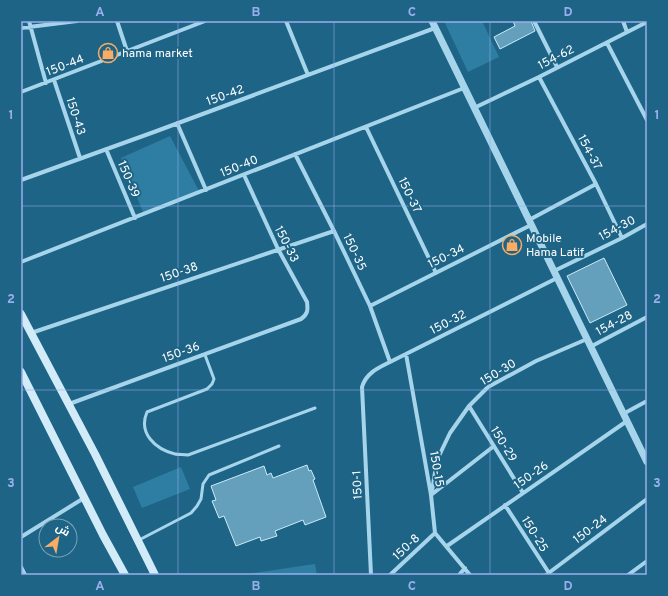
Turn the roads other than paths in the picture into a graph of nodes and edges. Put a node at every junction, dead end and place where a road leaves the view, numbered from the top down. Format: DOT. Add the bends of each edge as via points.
graph roads {
  1 [pos="29,21"];
  2 [pos="77,21"];
  3 [pos="117,21"];
  4 [pos="205,21"];
  5 [pos="286,21"];
  6 [pos="534,21"];
  7 [pos="623,21"];
  8 [pos="198,22"];
  9 [pos="647,22"];
  10 [pos="433,24"];
  11 [pos="30,27"];
  12 [pos="21,28"];
  13 [pos="627,32"];
  14 [pos="606,43"];
  15 [pos="127,51"];
  16 [pos="557,67"];
  17 [pos="308,75"];
  18 [pos="539,77"];
  19 [pos="54,80"];
  20 [pos="46,83"];
  21 [pos="464,88"];
  22 [pos="21,92"];
  23 [pos="474,108"];
  24 [pos="647,120"];
  25 [pos="177,123"];
  26 [pos="366,127"];
  27 [pos="106,149"];
  28 [pos="295,154"];
  29 [pos="80,158"];
  30 [pos="244,175"];
  31 [pos="21,180"];
  32 [pos="596,184"];
  33 [pos="206,190"];
  34 [pos="135,218"];
  35 [pos="530,223"];
  36 [pos="647,224"];
  37 [pos="334,231"];
  38 [pos="622,238"];
  39 [pos="278,249"];
  40 [pos="21,262"];
  41 [pos="436,272"];
  42 [pos="555,274"];
  43 [pos="370,306"];
  44 [pos="21,314"];
  45 [pos="647,317"];
  46 [pos="301,319"];
  47 [pos="31,334"];
  48 [pos="587,338"];
  49 [pos="590,347"];
  50 [pos="406,354"];
  51 [pos="205,355"];
  52 [pos="390,362"];
  53 [pos="21,372"];
  54 [pos="362,394"];
  55 [pos="647,400"];
  56 [pos="68,404"];
  57 [pos="468,406"];
  58 [pos="315,408"];
  59 [pos="623,414"];
  60 [pos="627,421"];
  61 [pos="279,446"];
  62 [pos="494,446"];
  63 [pos="647,462"];
  64 [pos="523,493"];
  65 [pos="431,495"];
  66 [pos="85,498"];
  67 [pos="647,499"];
  68 [pos="506,505"];
  69 [pos="435,533"];
  70 [pos="21,537"];
  71 [pos="137,540"];
  72 [pos="446,546"];
  73 [pos="647,561"];
  74 [pos="21,568"];
  75 [pos="465,568"];
  76 [pos="547,574"];
  77 [pos="25,575"];
  78 [pos="125,575"];
  79 [pos="155,575"];
  80 [pos="371,575"];
  81 [pos="390,575"];
  82 [pos="459,575"];
  83 [pos="470,575"];
  84 [pos="628,575"];
  1 -- 11 [label="street"];
  2 -- 11 [label="street"];
  3 -- 15 [label="street"];
  4 -- 8 [label="street, 150-44"];
  5 -- 17 [label="street"];
  6 -- 16 [label="street"];
  7 -- 13 [label="street"];
  8 -- 15 [label="street, 150-44"];
  9 -- 13 [label="street, 154-62"];
  10 -- 17 [label="street, 150-42"];
  10 -- 21 [label="street"];
  11 -- 12 [label="street"];
  11 -- 20 [label="street"];
  13 -- 14 [label="street, 154-62"];
  14 -- 16 [label="street, 154-62"];
  14 -- 24 [label="street"];
  15 -- 19 [label="street, 150-44"];
  16 -- 18 [label="street, 154-62"];
  17 -- 25 [label="street, 150-42"];
  18 -- 23 [label="street, 154-62"];
  18 -- 32 [label="street, 154-37"];
  19 -- 20 [label="street, 150-44"];
  19 -- 29 [label="street, 150-43"];
  20 -- 22 [label="street, 150-44"];
  21 -- 23 [label="street"];
  21 -- 26 [label="street, 150-40"];
  23 -- 35 [label="street"];
  25 -- 27 [label="street, 150-42"];
  25 -- 33 [label="street"];
  26 -- 28 [label="street, 150-40"];
  26 -- 41 [label="street, 150-37"];
  27 -- 29 [label="street, 150-42"];
  27 -- 34 [label="street, 150-39"];
  28 -- 30 [label="street, 150-40"];
  28 -- 37 [label="street, 150-35"];
  29 -- 31 [label="street, 150-42"];
  30 -- 33 [label="street, 150-40"];
  30 -- 39 [label="street, 150-33"];
  32 -- 35 [label="street, 150-34"];
  32 -- 38 [label="street, 154-37"];
  33 -- 34 [label="street, 150-40"];
  34 -- 40 [label="street, 150-40"];
  35 -- 41 [label="street, 150-34"];
  35 -- 42 [label="street"];
  36 -- 38 [label="street, 154-30"];
  37 -- 39 [label="street, 150-38"];
  37 -- 43 [label="street, 150-35"];
  38 -- 42 [label="street, 154-30"];
  39 -- 46 [label="street, 150-33" via="307,302 307,313"];
  39 -- 47 [label="street, 150-38"];
  41 -- 43 [label="street, 150-34"];
  42 -- 48 [label="street"];
  42 -- 50 [label="street, 150-32"];
  43 -- 52 [label="street, 150-35"];
  44 -- 47 [label="main road"];
  45 -- 49 [label="street, 154-28"];
  46 -- 51 [label="street, 150-36"];
  47 -- 56 [label="main road"];
  48 -- 49 [label="street"];
  48 -- 57 [label="street, 150-30" via="536,361 488,387"];
  49 -- 59 [label="street"];
  50 -- 52 [label="street, 150-32"];
  50 -- 65 [label="street, 150-15"];
  51 -- 56 [label="street, 150-36"];
  51 -- 58 [label="lane" via="214,379 207,389 147,412 144,428 148,438 162,448 175,454 188,455"];
  52 -- 54 [label="street, 150-32" via="366,377"];
  53 -- 66 [label="main road"];
  54 -- 80 [label="street, 150-1"];
  55 -- 59 [label="street"];
  56 -- 71 [label="main road"];
  57 -- 62 [label="street, 150-29"];
  57 -- 65 [label="street, 150-30" via="450,433 437,460"];
  59 -- 60 [label="street"];
  60 -- 63 [label="street"];
  60 -- 64 [label="street, 150-26"];
  61 -- 71 [label="lane" via="209,475 203,484 201,499 191,514"];
  62 -- 64 [label="street, 150-29"];
  62 -- 65 [label="street"];
  64 -- 68 [label="street, 150-26"];
  65 -- 69 [label="street, 150-15"];
  66 -- 70 [label="street"];
  66 -- 78 [label="main road"];
  67 -- 76 [label="street, 150-24"];
  68 -- 72 [label="street, 150-26"];
  68 -- 76 [label="street, 150-25"];
  69 -- 72 [label="street"];
  69 -- 81 [label="street, 150-8"];
  71 -- 79 [label="main road"];
  72 -- 75 [label="street"];
  73 -- 84 [label="street"];
  74 -- 77 [label="street"];
  75 -- 82 [label="street"];
  75 -- 83 [label="street"];
}
